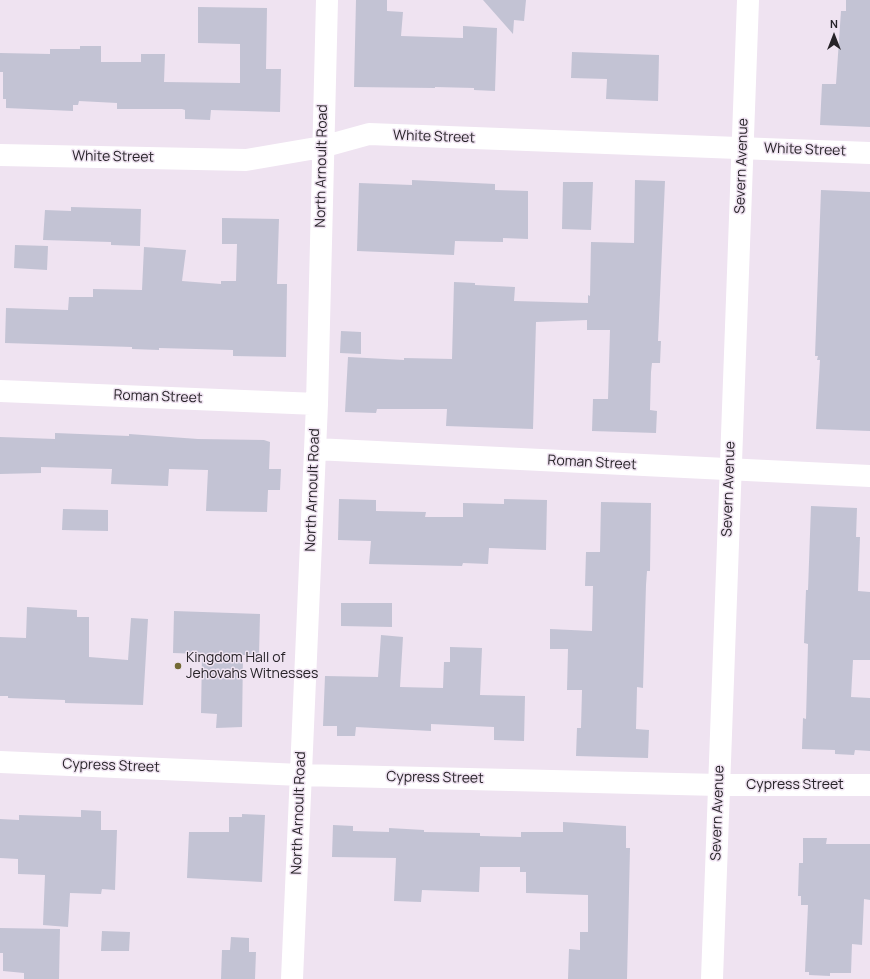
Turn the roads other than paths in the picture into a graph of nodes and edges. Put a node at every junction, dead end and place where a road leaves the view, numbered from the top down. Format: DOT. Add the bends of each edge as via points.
graph roads {
  1 [pos="327,0"];
  2 [pos="748,0"];
  3 [pos="322,147"];
  4 [pos="743,148"];
  5 [pos="870,153"];
  6 [pos="0,155"];
  7 [pos="0,391"];
  8 [pos="317,404"];
  9 [pos="315,449"];
  10 [pos="730,470"];
  11 [pos="870,476"];
  12 [pos="0,762"];
  13 [pos="301,775"];
  14 [pos="719,785"];
  15 [pos="870,785"];
  16 [pos="292,979"];
  17 [pos="712,979"];
  1 -- 3 [label="street, North Arnoult Road"];
  2 -- 4 [label="street, Severn Avenue"];
  3 -- 4 [label="street, White Street" via="369,134"];
  3 -- 6 [label="street, White Street" via="246,160"];
  3 -- 8 [label="street, North Arnoult Road"];
  4 -- 5 [label="street, White Street"];
  4 -- 10 [label="street, Severn Avenue"];
  7 -- 8 [label="street, Roman Street"];
  8 -- 9 [label="street, North Arnoult Road"];
  9 -- 10 [label="street, Roman Street"];
  9 -- 13 [label="street, North Arnoult Road"];
  10 -- 11 [label="street, Roman Street"];
  10 -- 14 [label="street, Severn Avenue"];
  12 -- 13 [label="street, Cypress Street"];
  13 -- 14 [label="street, Cypress Street"];
  13 -- 16 [label="street, North Arnoult Road"];
  14 -- 15 [label="street, Cypress Street"];
  14 -- 17 [label="street, Severn Avenue"];
}
